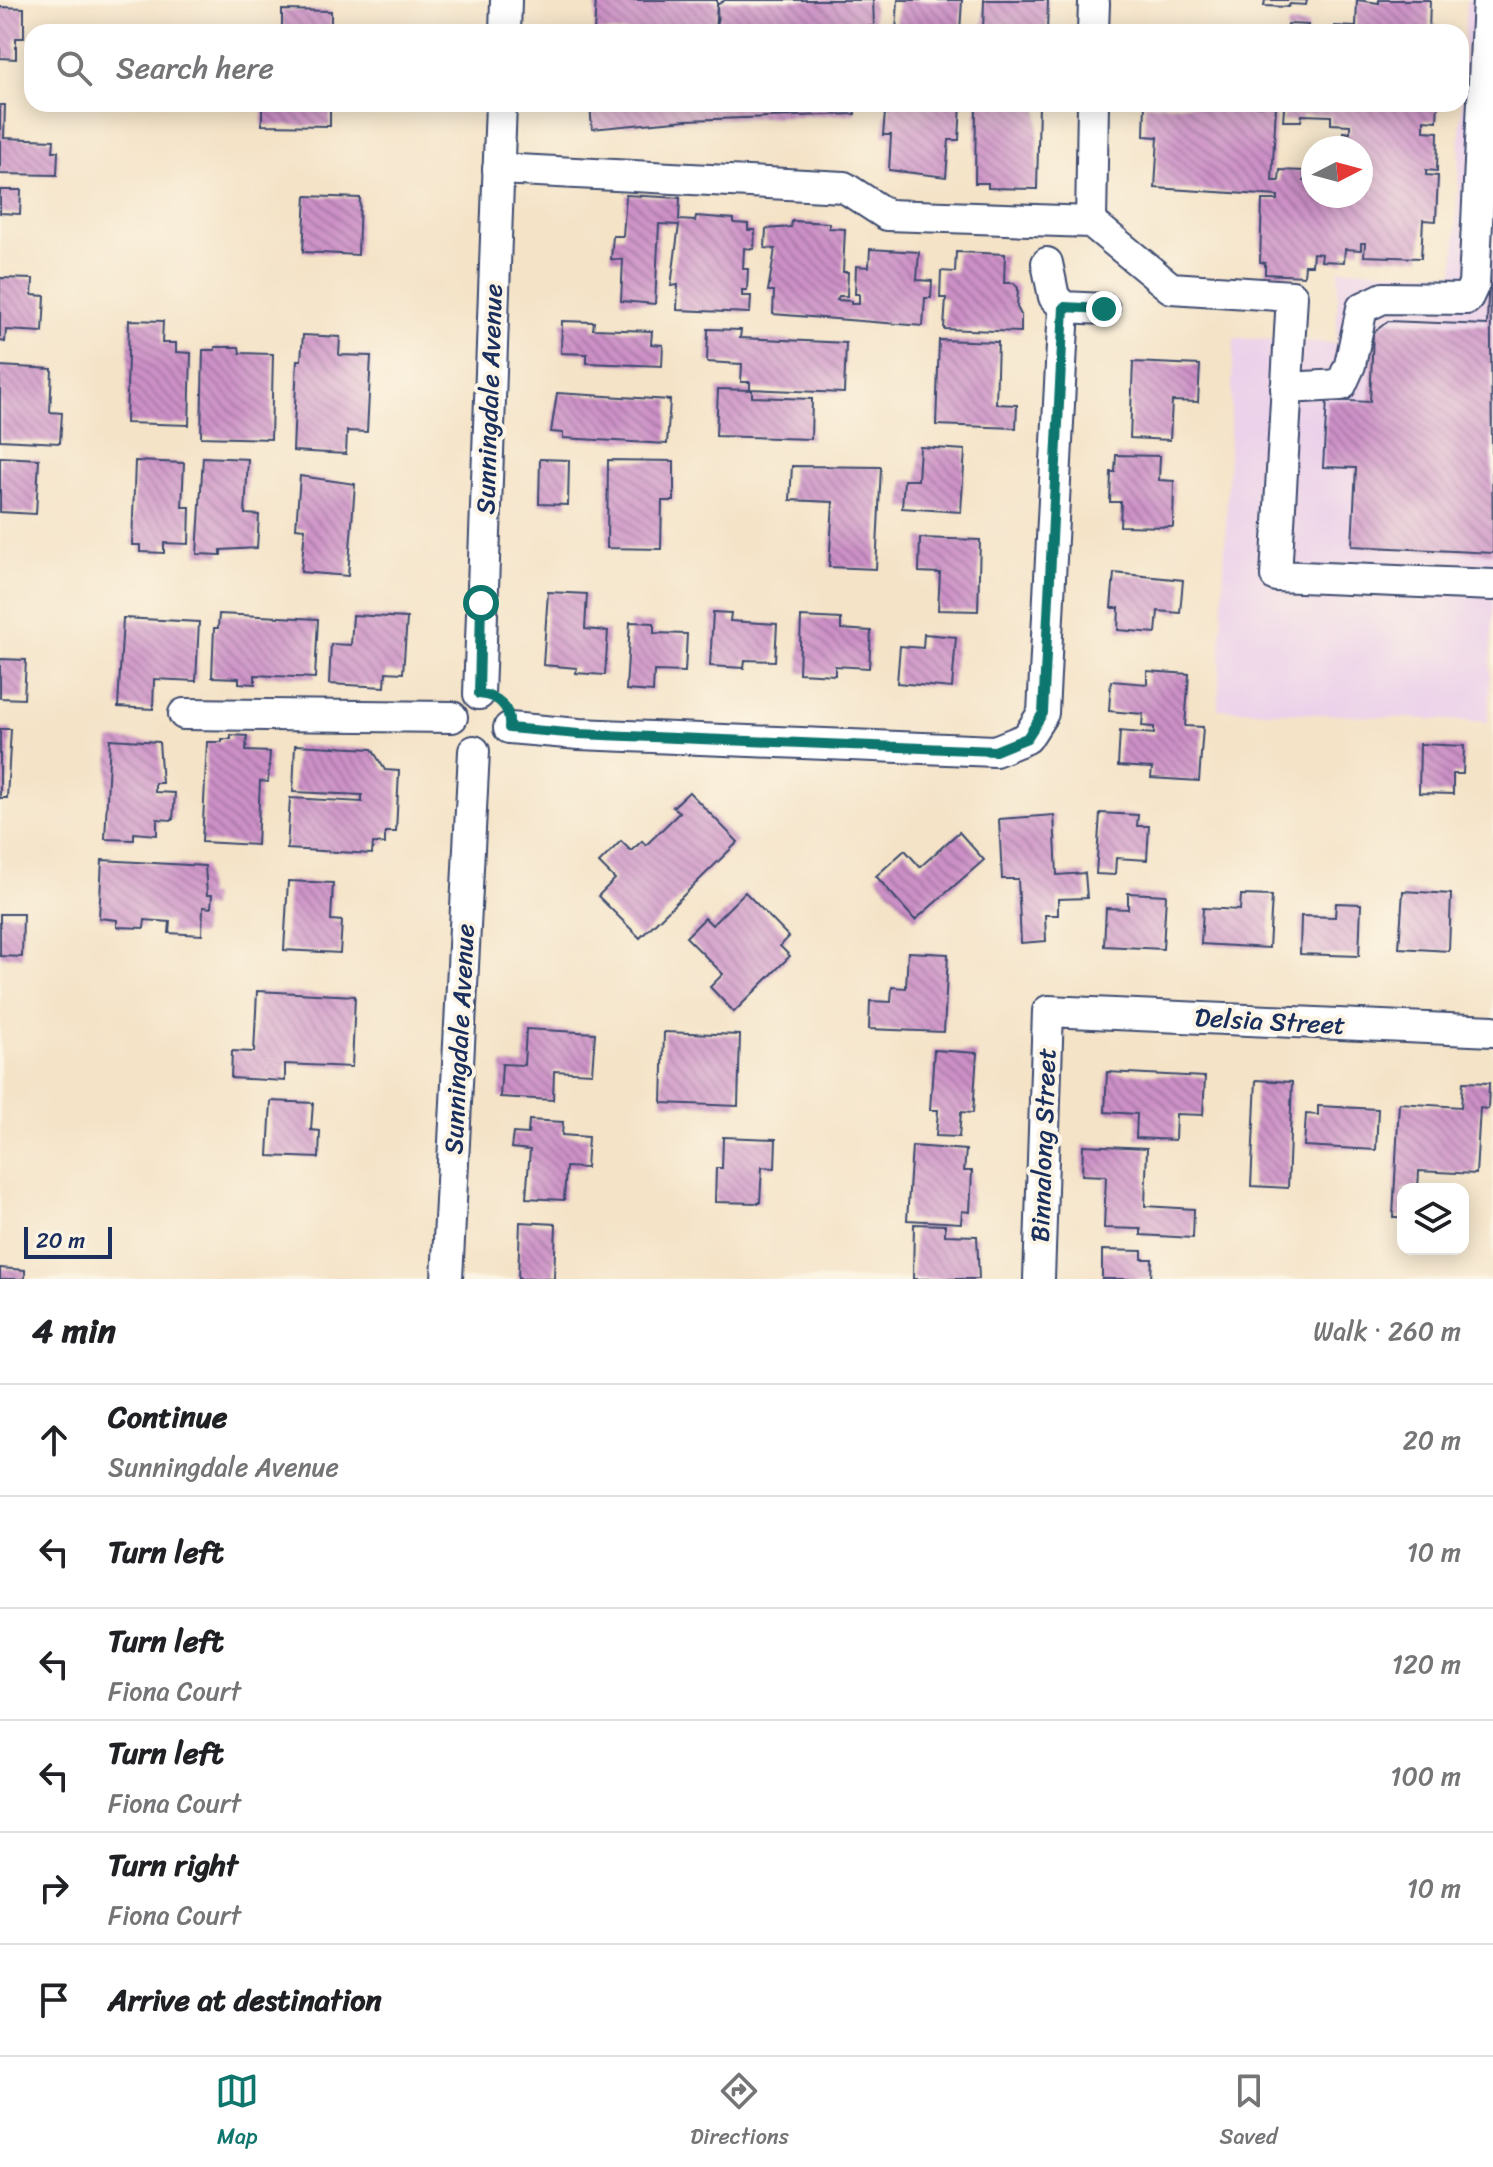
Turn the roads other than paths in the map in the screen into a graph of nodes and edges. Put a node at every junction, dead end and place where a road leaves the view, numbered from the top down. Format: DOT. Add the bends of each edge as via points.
graph roads {
  1 [pos="506,0"];
  2 [pos="1488,0"];
  3 [pos="505,24"];
  4 [pos="501,112"];
  5 [pos="1093,112"];
  6 [pos="498,169"];
  7 [pos="1091,222"];
  8 [pos="1047,263"];
  9 [pos="1064,307"];
  10 [pos="1104,309"];
  11 [pos="1286,388"];
  12 [pos="1493,585"];
  13 [pos="479,694"];
  14 [pos="184,714"];
  15 [pos="452,717"];
  16 [pos="509,728"];
  17 [pos="474,751"];
  18 [pos="1048,1011"];
  19 [pos="1493,1031"];
  20 [pos="447,1279"];
  21 [pos="1039,1279"];
  1 -- 3 [label="street"];
  2 -- 11 [label="street" via="1474,284 1467,299 1383,298 1362,308 1341,385"];
  4 -- 6 [label="street, Sunningdale Avenue"];
  5 -- 7 [label="street"];
  6 -- 7 [label="street" via="844,187 887,215"];
  6 -- 13 [label="street, Sunningdale Avenue"];
  7 -- 11 [label="street" via="1171,288 1292,296"];
  8 -- 9 [label="street" via="1054,297"];
  9 -- 10 [label="street"];
  9 -- 16 [label="street" via="1043,713 1027,738 995,751"];
  11 -- 12 [label="street" via="1276,576"];
  13 -- 15 [label="street" via="461,701"];
  13 -- 16 [label="street" via="501,701"];
  14 -- 15 [label="street"];
  15 -- 17 [label="street" via="457,738"];
  16 -- 17 [label="street" via="499,746"];
  17 -- 20 [label="street, Sunningdale Avenue"];
  18 -- 19 [label="street, Delsia Street"];
  18 -- 21 [label="street, Binnalong Street"];
}
